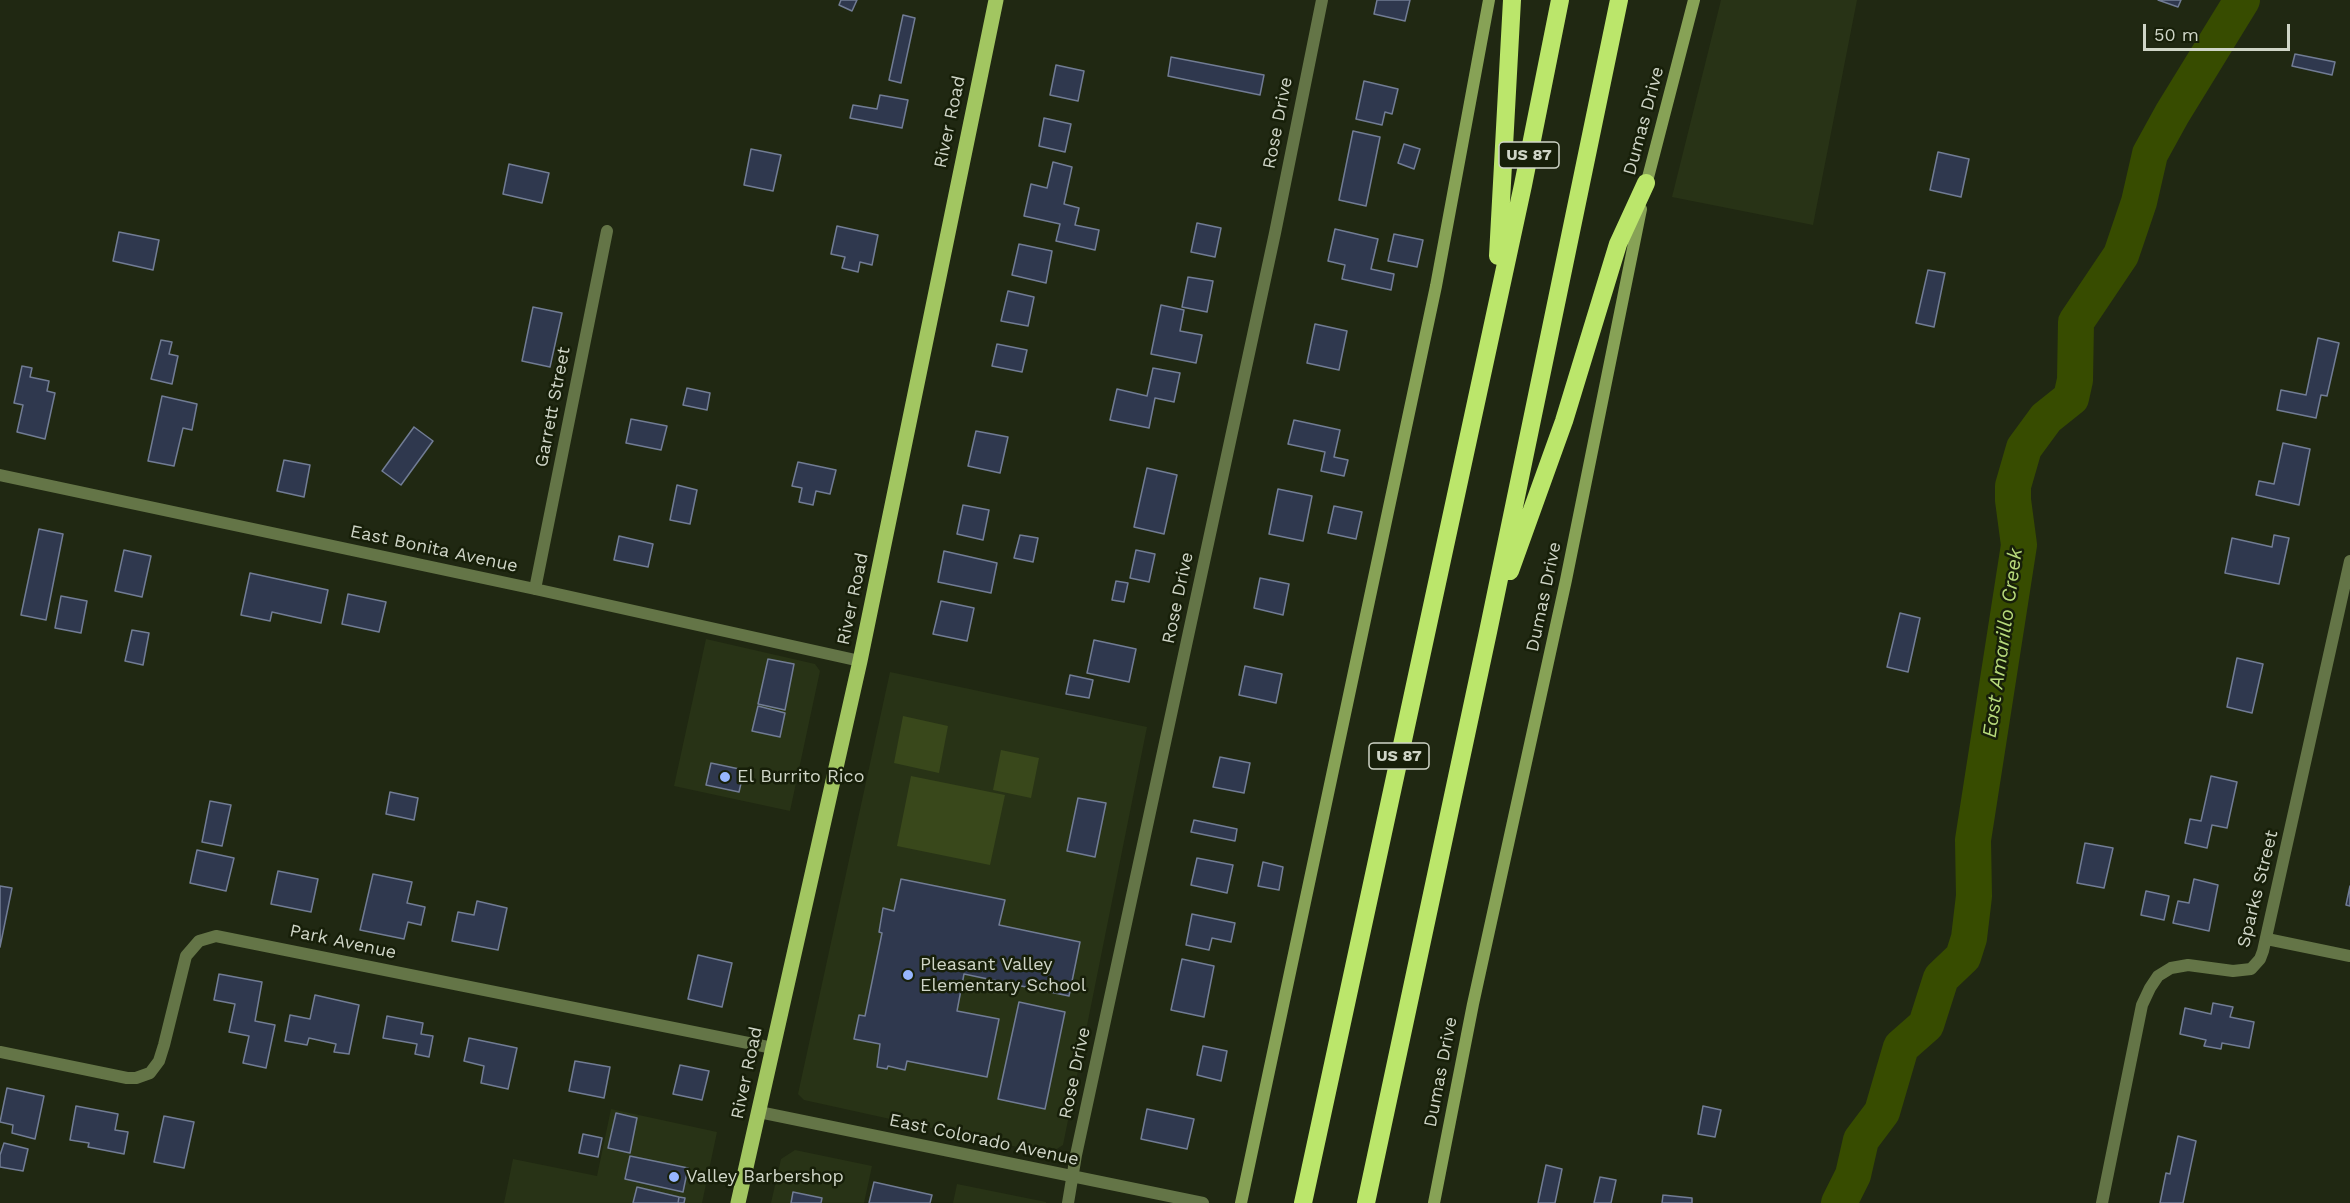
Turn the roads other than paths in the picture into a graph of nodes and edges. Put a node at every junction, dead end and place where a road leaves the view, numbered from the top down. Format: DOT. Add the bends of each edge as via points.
graph roads {
  1 [pos="996,0"];
  2 [pos="1322,0"];
  3 [pos="1490,0"];
  4 [pos="1512,0"];
  5 [pos="1560,0"];
  6 [pos="1619,0"];
  7 [pos="1694,0"];
  8 [pos="1646,183"];
  9 [pos="607,231"];
  10 [pos="1495,310"];
  11 [pos="0,475"];
  12 [pos="2350,561"];
  13 [pos="535,589"];
  14 [pos="1488,632"];
  15 [pos="860,661"];
  16 [pos="2267,939"];
  17 [pos="2350,956"];
  18 [pos="772,1048"];
  19 [pos="0,1052"];
  20 [pos="759,1112"];
  21 [pos="1382,1124"];
  22 [pos="1072,1177"];
  23 [pos="738,1203"];
  24 [pos="1068,1203"];
  25 [pos="1203,1203"];
  26 [pos="1241,1203"];
  27 [pos="1303,1203"];
  28 [pos="1366,1203"];
  29 [pos="1379,1203"];
  30 [pos="1434,1203"];
  31 [pos="2102,1203"];
  1 -- 15 [label="main road, River Road"];
  2 -- 22 [label="street, Rose Drive"];
  3 -- 26 [label="main road" via="1436,286"];
  4 -- 10 [label="highway"];
  5 -- 10 [label="highway, US 87"];
  6 -- 14 [label="highway, US 87"];
  7 -- 8 [label="main road, Dumas Drive"];
  8 -- 14 [label="highway" via="1618,244 1564,421"];
  8 -- 30 [label="main road, Dumas Drive"];
  9 -- 13 [label="street, Garrett Street"];
  10 -- 27 [label="highway, US 87"];
  11 -- 13 [label="street, East Bonita Avenue"];
  12 -- 16 [label="street, Sparks Street"];
  13 -- 15 [label="street, East Bonita Avenue"];
  14 -- 21 [label="highway, US 87"];
  15 -- 18 [label="main road, River Road"];
  16 -- 17 [label="street"];
  16 -- 31 [label="street, Sparks Street" via="2260,959 2251,969 2233,971 2188,965 2171,968 2158,976 2150,988 2142,1005"];
  18 -- 19 [label="street, Park Avenue" via="216,936 199,941 186,956 165,1045 150,1073 127,1078"];
  18 -- 20 [label="main road, River Road"];
  20 -- 22 [label="street, East Colorado Avenue"];
  20 -- 23 [label="main road, River Road"];
  21 -- 28 [label="highway, US 87"];
  21 -- 29 [label="highway"];
  22 -- 24 [label="street, Rose Drive"];
  22 -- 25 [label="street, East Colorado Avenue"];
}
